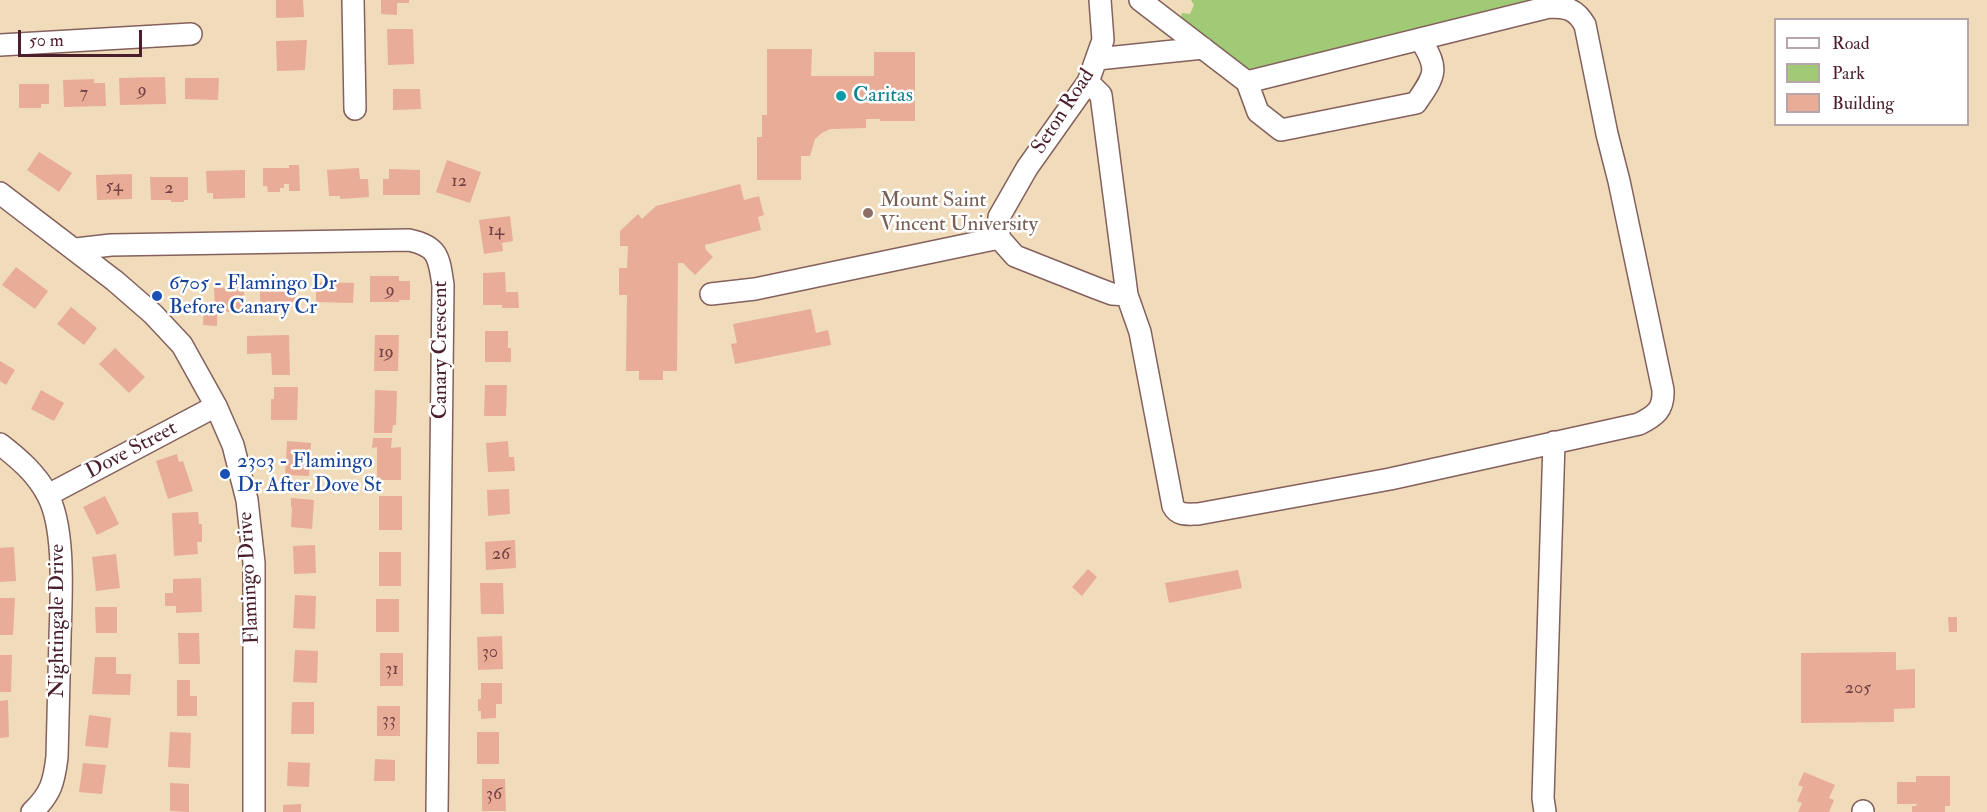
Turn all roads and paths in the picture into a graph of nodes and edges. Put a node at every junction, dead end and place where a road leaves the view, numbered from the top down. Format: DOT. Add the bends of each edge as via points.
graph roads {
  1 [pos="353,0"];
  2 [pos="1100,0"];
  3 [pos="1140,0"];
  4 [pos="191,34"];
  5 [pos="1420,39"];
  6 [pos="0,45"];
  7 [pos="1203,48"];
  8 [pos="1097,59"];
  9 [pos="1088,82"];
  10 [pos="1247,82"];
  11 [pos="355,110"];
  12 [pos="0,193"];
  13 [pos="999,228"];
  14 [pos="76,249"];
  15 [pos="711,294"];
  16 [pos="1126,295"];
  17 [pos="216,406"];
  18 [pos="1554,442"];
  19 [pos="0,444"];
  20 [pos="48,495"];
  21 [pos="32,812"];
  22 [pos="254,812"];
  23 [pos="437,812"];
  24 [pos="1545,812"];
  1 -- 11 [label="street"];
  2 -- 8 [label="street, Seton Road" via="1103,40"];
  3 -- 7 [label="street"];
  4 -- 6 [label="street"];
  5 -- 10 [label="street"];
  5 -- 10 [label="street" via="1432,57 1432,78 1416,103 1281,130 1258,112"];
  5 -- 18 [label="street" via="1549,7 1570,8 1585,25 1663,393 1662,404 1652,418 1639,424"];
  7 -- 8 [label="street"];
  7 -- 10 [label="street"];
  8 -- 9 [label="street, Seton Road"];
  9 -- 13 [label="street, Seton Road" via="1027,168"];
  9 -- 16 [label="street" via="1101,95 1103,106"];
  12 -- 14 [label="street, Flamingo Drive"];
  13 -- 15 [label="street" via="755,289"];
  13 -- 16 [label="street" via="1015,256 1112,294"];
  14 -- 17 [label="street, Flamingo Drive" via="153,314 183,345"];
  14 -- 23 [label="street, Canary Crescent" via="111,245 409,240 426,244 439,260 443,285"];
  16 -- 18 [label="street" via="1140,332 1173,506 1180,514 1390,479"];
  17 -- 20 [label="street, Dove Street"];
  17 -- 22 [label="street, Flamingo Drive" via="233,446 244,489 254,563"];
  18 -- 24 [label="street"];
  19 -- 20 [label="street, Nightingale Drive" via="17,457"];
  20 -- 21 [label="street, Nightingale Drive" via="58,528 61,582 57,757 54,779 45,799"];
}
